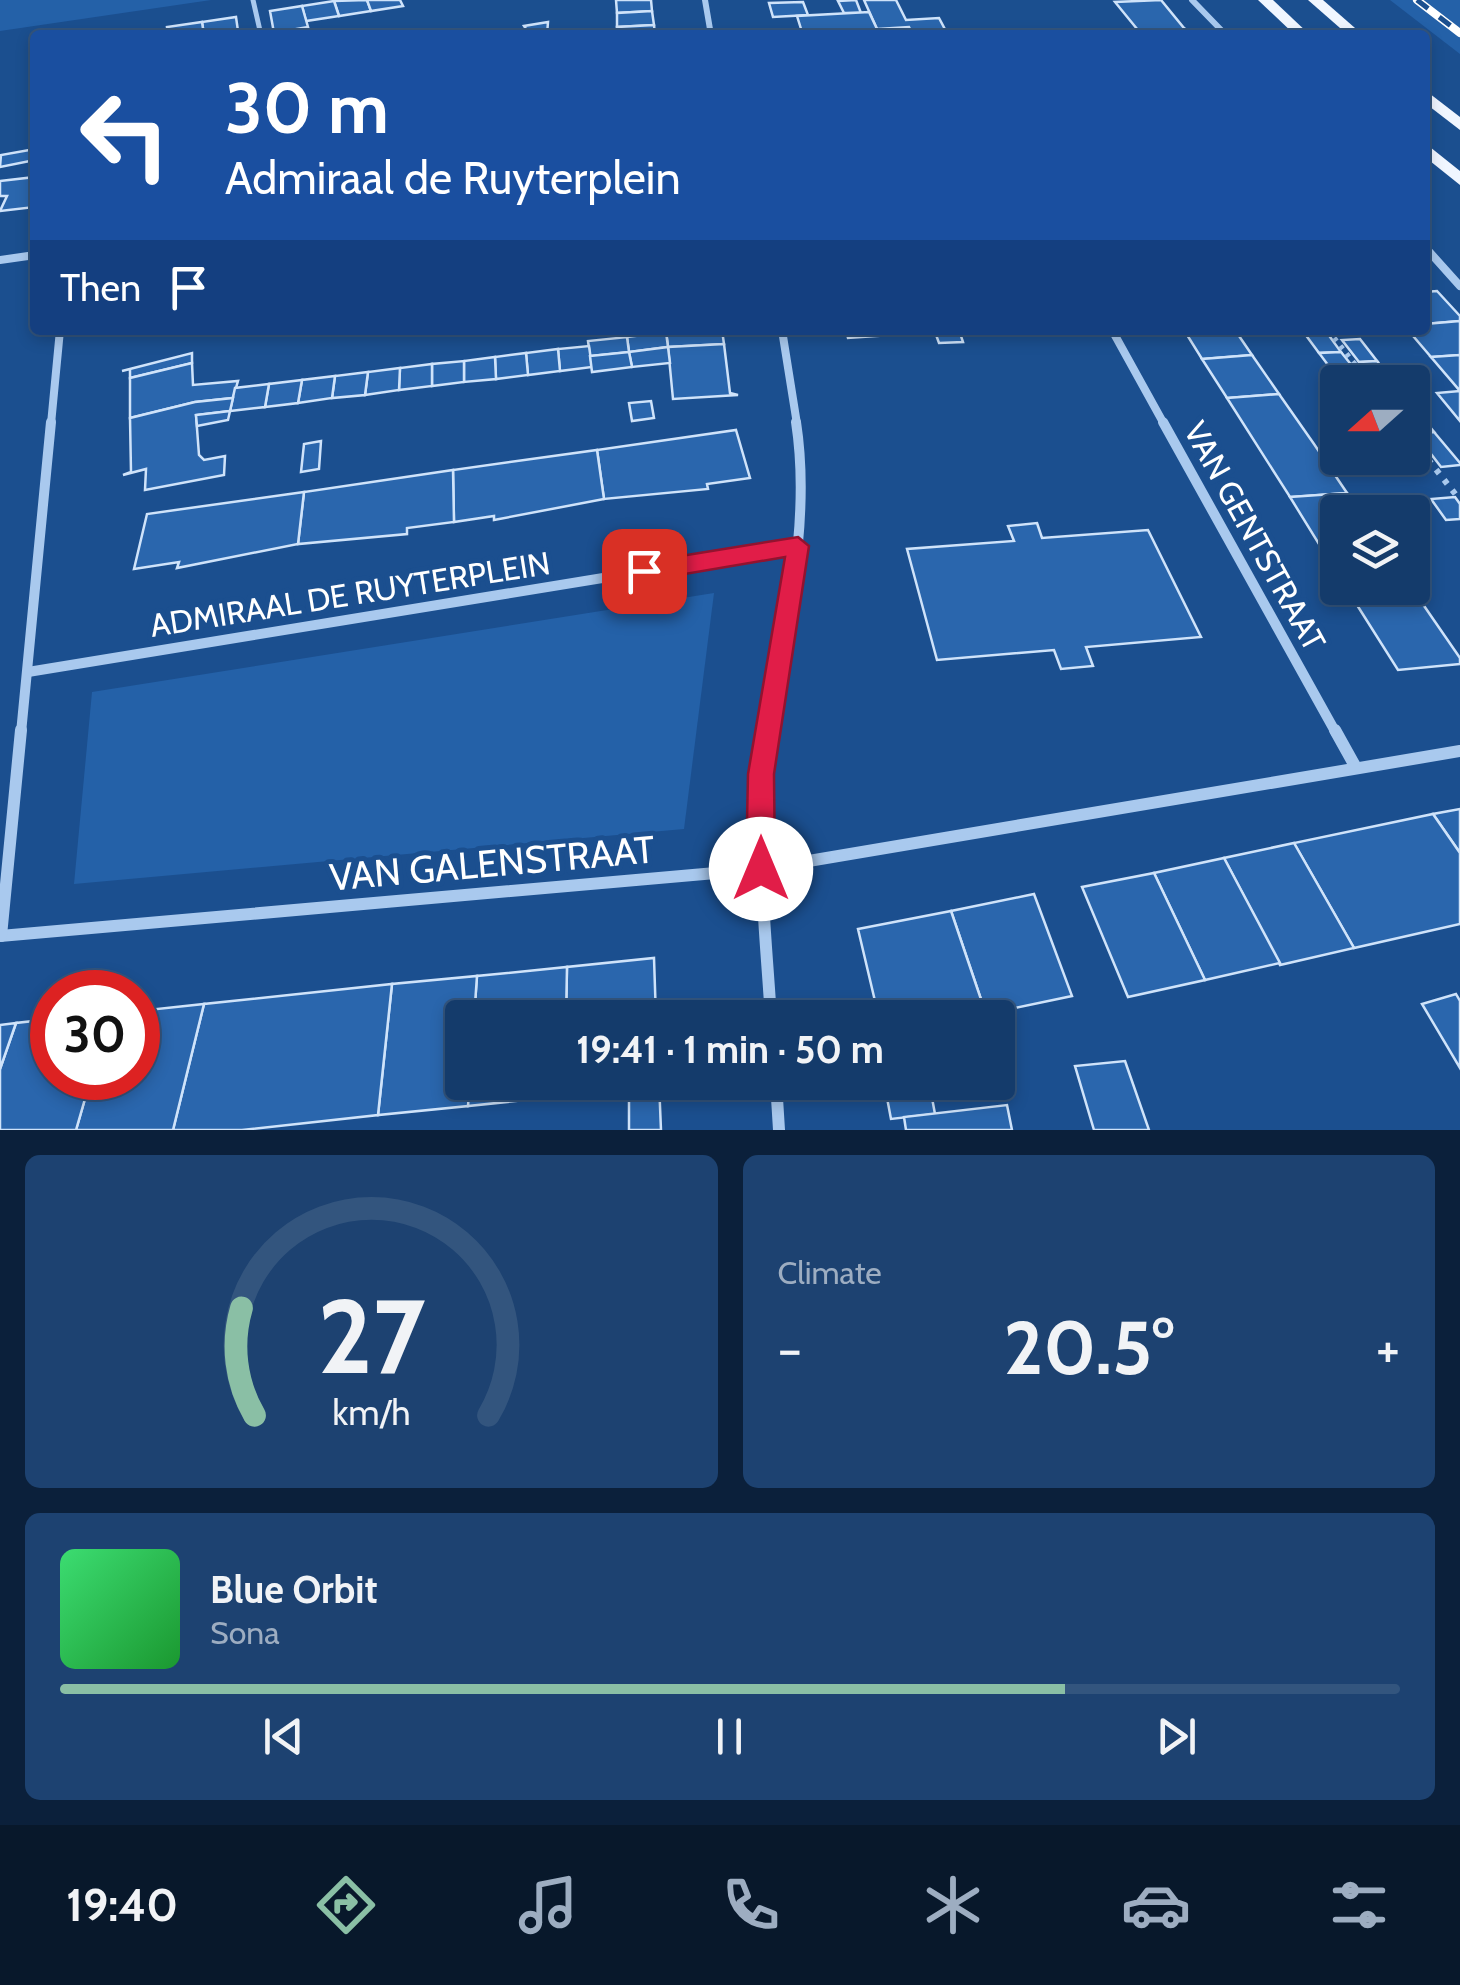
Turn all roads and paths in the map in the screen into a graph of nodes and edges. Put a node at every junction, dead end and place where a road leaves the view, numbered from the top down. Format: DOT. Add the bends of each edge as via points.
graph roads {
  1 [pos="253,0"];
  2 [pos="704,0"];
  3 [pos="1192,0"];
  4 [pos="1265,0"];
  5 [pos="1316,0"];
  6 [pos="260,30"];
  7 [pos="710,30"];
  8 [pos="1221,30"];
  9 [pos="1298,30"];
  10 [pos="1350,30"];
  11 [pos="1430,99"];
  12 [pos="1460,125"];
  13 [pos="1430,153"];
  14 [pos="1460,180"];
  15 [pos="1430,253"];
  16 [pos="30,256"];
  17 [pos="0,260"];
  18 [pos="1460,286"];
  19 [pos="60,335"];
  20 [pos="783,335"];
  21 [pos="1115,335"];
  22 [pos="1332,335"];
  23 [pos="1355,365"];
  24 [pos="1430,462"];
  25 [pos="1460,500"];
  26 [pos="798,546"];
  27 [pos="28,672"];
  28 [pos="1460,751"];
  29 [pos="1355,766"];
  30 [pos="761,869"];
  31 [pos="0,936"];
  32 [pos="771,1000"];
  33 [pos="778,1100"];
  34 [pos="780,1130"];
  1 -- 6 [label="lane"];
  2 -- 7 [label="street"];
  3 -- 8 [label="street"];
  4 -- 9 [label="main road"];
  5 -- 10 [label="main road"];
  11 -- 12 [label="main road"];
  13 -- 14 [label="main road"];
  15 -- 18 [label="street"];
  16 -- 17 [label="street"];
  19 -- 27 [label="street"];
  20 -- 26 [label="street" via="804,466"];
  21 -- 29 [label="street, VAN GENTSTRAAT"];
  22 -- 23 [label="path"];
  24 -- 25 [label="path"];
  26 -- 27 [label="street, ADMIRAAL DE RUYTERPLEIN"];
  26 -- 30 [label="street" via="761,774"];
  27 -- 31 [label="street"];
  28 -- 29 [label="street, VAN GALENSTRAAT"];
  29 -- 30 [label="street, VAN GALENSTRAAT"];
  30 -- 31 [label="street, VAN GALENSTRAAT"];
  30 -- 32 [label="street"];
  33 -- 34 [label="street"];
}
